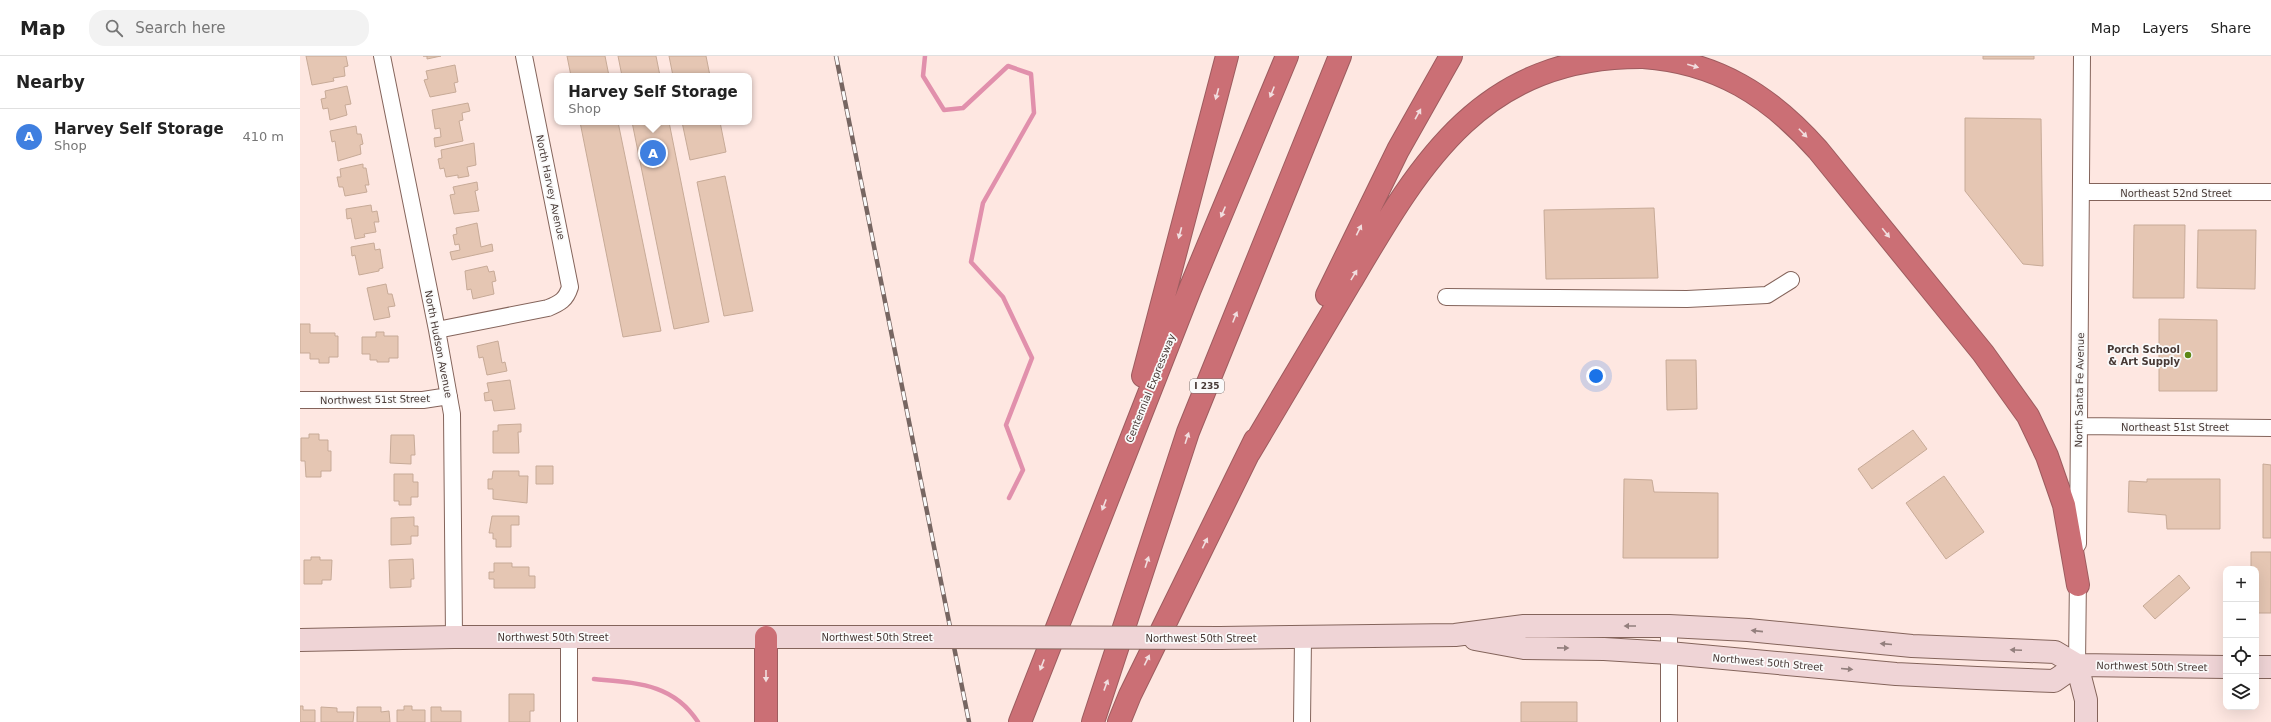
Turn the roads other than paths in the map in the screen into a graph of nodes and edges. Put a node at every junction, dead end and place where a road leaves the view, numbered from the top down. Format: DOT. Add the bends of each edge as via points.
graph roads {
  1 [pos="382,56"];
  2 [pos="524,56"];
  3 [pos="1227,56"];
  4 [pos="1287,56"];
  5 [pos="1340,56"];
  6 [pos="1451,56"];
  7 [pos="2082,56"];
  8 [pos="2081,192"];
  9 [pos="2271,192"];
  10 [pos="1791,280"];
  11 [pos="1446,297"];
  12 [pos="437,330"];
  13 [pos="449,396"];
  14 [pos="300,400"];
  15 [pos="2079,426"];
  16 [pos="2271,428"];
  17 [pos="1249,453"];
  18 [pos="1118,468"];
  19 [pos="2078,585"];
  20 [pos="1669,626"];
  21 [pos="569,636"];
  22 [pos="1455,636"];
  23 [pos="454,637"];
  24 [pos="766,637"];
  25 [pos="1303,638"];
  26 [pos="300,640"];
  27 [pos="1669,653"];
  28 [pos="2077,666"];
  29 [pos="2223,667"];
  30 [pos="2259,667"];
  31 [pos="2271,667"];
  32 [pos="569,722"];
  33 [pos="766,722"];
  34 [pos="1020,722"];
  35 [pos="1093,722"];
  36 [pos="1119,722"];
  37 [pos="1302,722"];
  38 [pos="1669,722"];
  39 [pos="2086,722"];
  1 -- 12 [label="street, North Hudson Avenue"];
  2 -- 12 [label="street, North Harvey Avenue" via="570,287 567,297 559,304 548,308"];
  3 -- 18 [label="highway, one-way"];
  4 -- 18 [label="highway, Centennial Expressway, one-way"];
  35 -- 5 [label="highway, I 235, one-way" via="1188,432"];
  17 -- 6 [label="highway, one-way" via="1398,150"];
  7 -- 8 [label="street, North Santa Fe Avenue"];
  8 -- 9 [label="street, Northeast 52nd Street"];
  8 -- 15 [label="street, North Santa Fe Avenue"];
  10 -- 11 [label="street" via="1767,295 1688,299"];
  12 -- 13 [label="street, North Hudson Avenue"];
  13 -- 14 [label="street, Northwest 51st Street" via="422,400"];
  13 -- 23 [label="street, North Hudson Avenue" via="454,435"];
  15 -- 16 [label="street, Northeast 51st Street"];
  15 -- 19 [label="street, North Santa Fe Avenue"];
  17 -- 19 [label="highway, one-way" via="1402,194 1437,145 1464,118 1509,86 1528,76 1562,65 1615,57 1667,60 1705,70 1740,84 1775,106 1791,120 1983,353 2028,416 2048,456 2064,505"];
  36 -- 17 [label="highway, one-way"];
  18 -- 34 [label="highway, Centennial Expressway, one-way"];
  19 -- 28 [label="street, North Santa Fe Avenue"];
  20 -- 22 [label="main road, Northwest 50th Street, one-way" via="1524,626"];
  20 -- 27 [label="street"];
  28 -- 20 [label="main road, Northwest 50th Street, one-way" via="2055,652 1912,646 1748,630"];
  21 -- 23 [label="main road, Northwest 50th Street"];
  21 -- 24 [label="main road, Northwest 50th Street"];
  21 -- 32 [label="street"];
  22 -- 25 [label="main road, Northwest 50th Street"];
  22 -- 27 [label="main road, Northwest 50th Street, one-way" via="1524,648"];
  23 -- 26 [label="main road, Northwest 50th Street"];
  24 -- 25 [label="main road, Northwest 50th Street, bridge"];
  24 -- 33 [label="highway, one-way"];
  25 -- 37 [label="street"];
  27 -- 28 [label="main road, Northwest 50th Street, one-way" via="1896,674 2054,681"];
  27 -- 38 [label="street"];
  28 -- 29 [label="main road, Northwest 50th Street"];
  28 -- 39 [label="main road, North Santa Fe Avenue" via="2086,700"];
  30 -- 31 [label="main road"];
}
